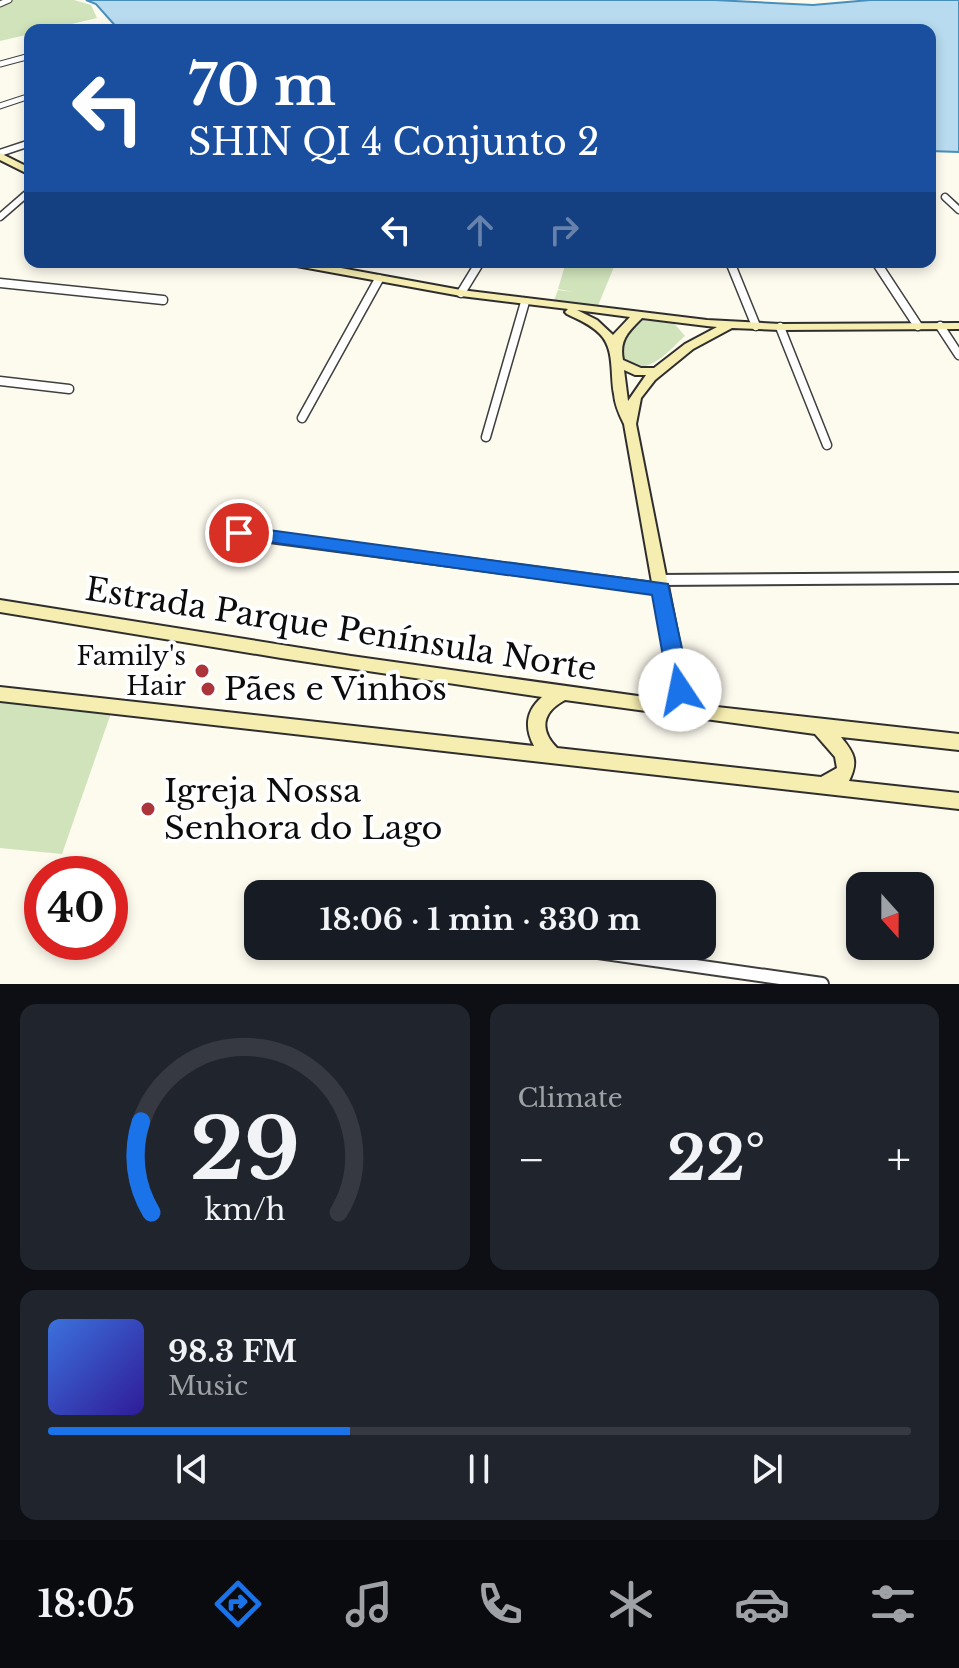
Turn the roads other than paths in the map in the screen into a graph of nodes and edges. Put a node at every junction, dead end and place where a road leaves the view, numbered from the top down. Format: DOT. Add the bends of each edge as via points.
graph roads {
  1 [pos="9,0"];
  2 [pos="0,4"];
  3 [pos="24,58"];
  4 [pos="0,64"];
  5 [pos="24,98"];
  6 [pos="0,106"];
  7 [pos="24,145"];
  8 [pos="0,155"];
  9 [pos="24,169"];
  10 [pos="24,196"];
  11 [pos="945,197"];
  12 [pos="0,206"];
  13 [pos="12,207"];
  14 [pos="959,210"];
  15 [pos="0,217"];
  16 [pos="331,268"];
  17 [pos="476,268"];
  18 [pos="732,268"];
  19 [pos="880,268"];
  20 [pos="379,279"];
  21 [pos="0,283"];
  22 [pos="461,293"];
  23 [pos="163,300"];
  24 [pos="525,302"];
  25 [pos="548,305"];
  26 [pos="638,316"];
  27 [pos="681,320"];
  28 [pos="741,326"];
  29 [pos="756,326"];
  30 [pos="918,326"];
  31 [pos="940,326"];
  32 [pos="959,326"];
  33 [pos="780,327"];
  34 [pos="693,344"];
  35 [pos="615,348"];
  36 [pos="959,355"];
  37 [pos="617,362"];
  38 [pos="657,371"];
  39 [pos="0,381"];
  40 [pos="69,389"];
  41 [pos="302,418"];
  42 [pos="630,424"];
  43 [pos="486,437"];
  44 [pos="827,445"];
  45 [pos="239,533"];
  46 [pos="959,578"];
  47 [pos="660,584"];
  48 [pos="0,606"];
  49 [pos="680,690"];
  50 [pos="564,693"];
  51 [pos="0,694"];
  52 [pos="661,708"];
  53 [pos="704,713"];
  54 [pos="822,730"];
  55 [pos="959,742"];
  56 [pos="554,757"];
  57 [pos="822,785"];
  58 [pos="959,801"];
  59 [pos="654,960"];
  60 [pos="822,984"];
  1 -- 2 [label="street"];
  3 -- 4 [label="street"];
  5 -- 6 [label="street"];
  7 -- 8 [label="street"];
  8 -- 9 [label="street"];
  10 -- 13 [label="street"];
  11 -- 14 [label="street"];
  12 -- 13 [label="street"];
  13 -- 15 [label="street"];
  16 -- 20 [label="street"];
  17 -- 22 [label="street"];
  18 -- 29 [label="street"];
  19 -- 30 [label="street"];
  20 -- 22 [label="street"];
  20 -- 41 [label="street"];
  21 -- 23 [label="street"];
  22 -- 24 [label="street"];
  24 -- 25 [label="street"];
  24 -- 43 [label="street"];
  25 -- 26 [label="street"];
  25 -- 35 [label="street" via="600,325"];
  26 -- 27 [label="street"];
  26 -- 35 [label="street" via="622,328"];
  27 -- 28 [label="street"];
  27 -- 34 [label="street" via="696,333"];
  28 -- 29 [label="street"];
  28 -- 34 [label="street" via="716,330"];
  29 -- 33 [label="street"];
  30 -- 31 [label="street"];
  30 -- 33 [label="street"];
  31 -- 32 [label="street"];
  31 -- 36 [label="street"];
  33 -- 44 [label="street"];
  34 -- 38 [label="street"];
  35 -- 37 [label="street"];
  37 -- 38 [label="street" via="639,372"];
  37 -- 42 [label="street"];
  38 -- 42 [label="street" via="636,397"];
  39 -- 40 [label="street"];
  42 -- 47 [label="street"];
  45 -- 47 [label="street"];
  46 -- 47 [label="street"];
  47 -- 49 [label="street"];
  48 -- 50 [label="street, Estrada Parque Península Norte"];
  49 -- 52 [label="street"];
  49 -- 53 [label="street"];
  50 -- 52 [label="street, Estrada Parque Península Norte"];
  50 -- 56 [label="street" via="540,708 535,720 535,734"];
  51 -- 56 [label="street"];
  52 -- 53 [label="street, Estrada Parque Península Norte"];
  53 -- 54 [label="street, Estrada Parque Península Norte"];
  54 -- 55 [label="street, Estrada Parque Península Norte"];
  54 -- 57 [label="street" via="844,751 847,763 835,782"];
  56 -- 57 [label="street"];
  57 -- 58 [label="street"];
  59 -- 60 [label="street"];
}
